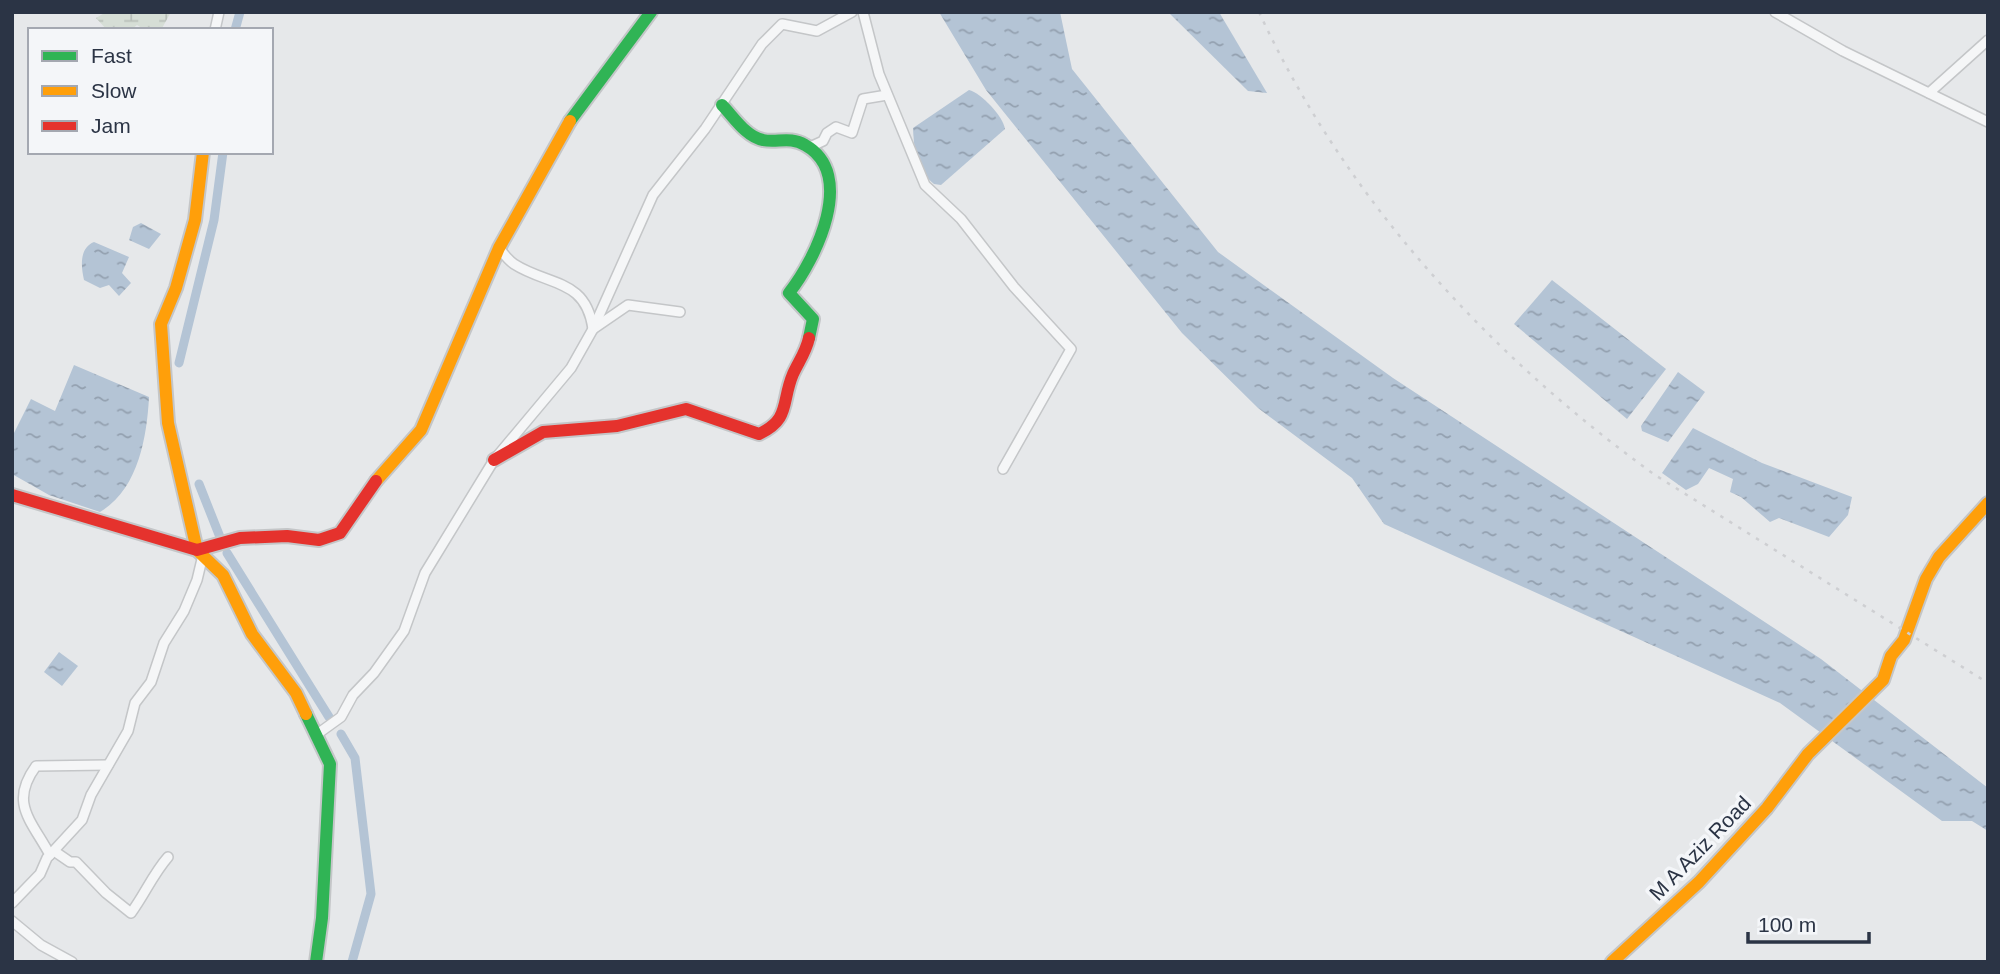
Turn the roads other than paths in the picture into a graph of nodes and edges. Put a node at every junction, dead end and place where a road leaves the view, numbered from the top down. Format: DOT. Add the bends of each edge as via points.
graph roads {
  1 [pos="650,12"];
  2 [pos="852,12"];
  3 [pos="863,12"];
  4 [pos="1775,12"];
  5 [pos="1988,40"];
  6 [pos="1929,93"];
  7 [pos="887,95"];
  8 [pos="722,105"];
  9 [pos="1988,122"];
  10 [pos="812,146"];
  11 [pos="203,154"];
  12 [pos="499,248"];
  13 [pos="680,312"];
  14 [pos="593,329"];
  15 [pos="494,460"];
  16 [pos="1003,469"];
  17 [pos="12,495"];
  18 [pos="1988,503"];
  19 [pos="200,553"];
  20 [pos="316,735"];
  21 [pos="108,765"];
  22 [pos="52,853"];
  23 [pos="168,857"];
  24 [pos="12,903"];
  25 [pos="12,921"];
  26 [pos="72,962"];
  27 [pos="316,962"];
  28 [pos="1612,962"];
  1 -- 12 [label="street" via="563,131"];
  2 -- 8 [label="street" via="817,31 782,24 762,44"];
  3 -- 7 [label="street"];
  4 -- 6 [label="street"];
  5 -- 6 [label="street"];
  6 -- 9 [label="street"];
  7 -- 10 [label="street" via="863,99 852,134 835,127"];
  7 -- 16 [label="street" via="925,185 961,219 1071,349"];
  8 -- 10 [label="street" via="748,132 763,140 780,136"];
  8 -- 14 [label="street" via="653,195"];
  10 -- 15 [label="street" via="827,169 831,195 806,272 789,293 813,319 805,355 793,375 776,426 759,434 687,409 617,426 543,432"];
  11 -- 19 [label="street" via="195,220 161,324 168,423"];
  12 -- 14 [label="street" via="513,264 576,292 590,309"];
  12 -- 19 [label="street" via="421,430 381,474 340,533 319,540 240,538"];
  13 -- 14 [label="street" via="628,305"];
  14 -- 15 [label="street" via="571,368"];
  15 -- 20 [label="street" via="425,573 404,631 341,717"];
  17 -- 19 [label="street"];
  18 -- 28 [label="street, M A Aziz Road" via="1939,557 1883,680 1808,754 1767,808 1699,881"];
  19 -- 20 [label="street" via="223,575 252,634 296,693"];
  19 -- 21 [label="street" via="197,580 184,611 164,643 150,682 135,703 128,731"];
  20 -- 27 [label="street" via="330,764"];
  21 -- 22 [label="street" via="82,820"];
  21 -- 22 [label="street" via="36,766 25,781 21,801"];
  22 -- 23 [label="street" via="76,862 131,913"];
  22 -- 24 [label="street" via="40,874"];
  25 -- 26 [label="street"];
}
